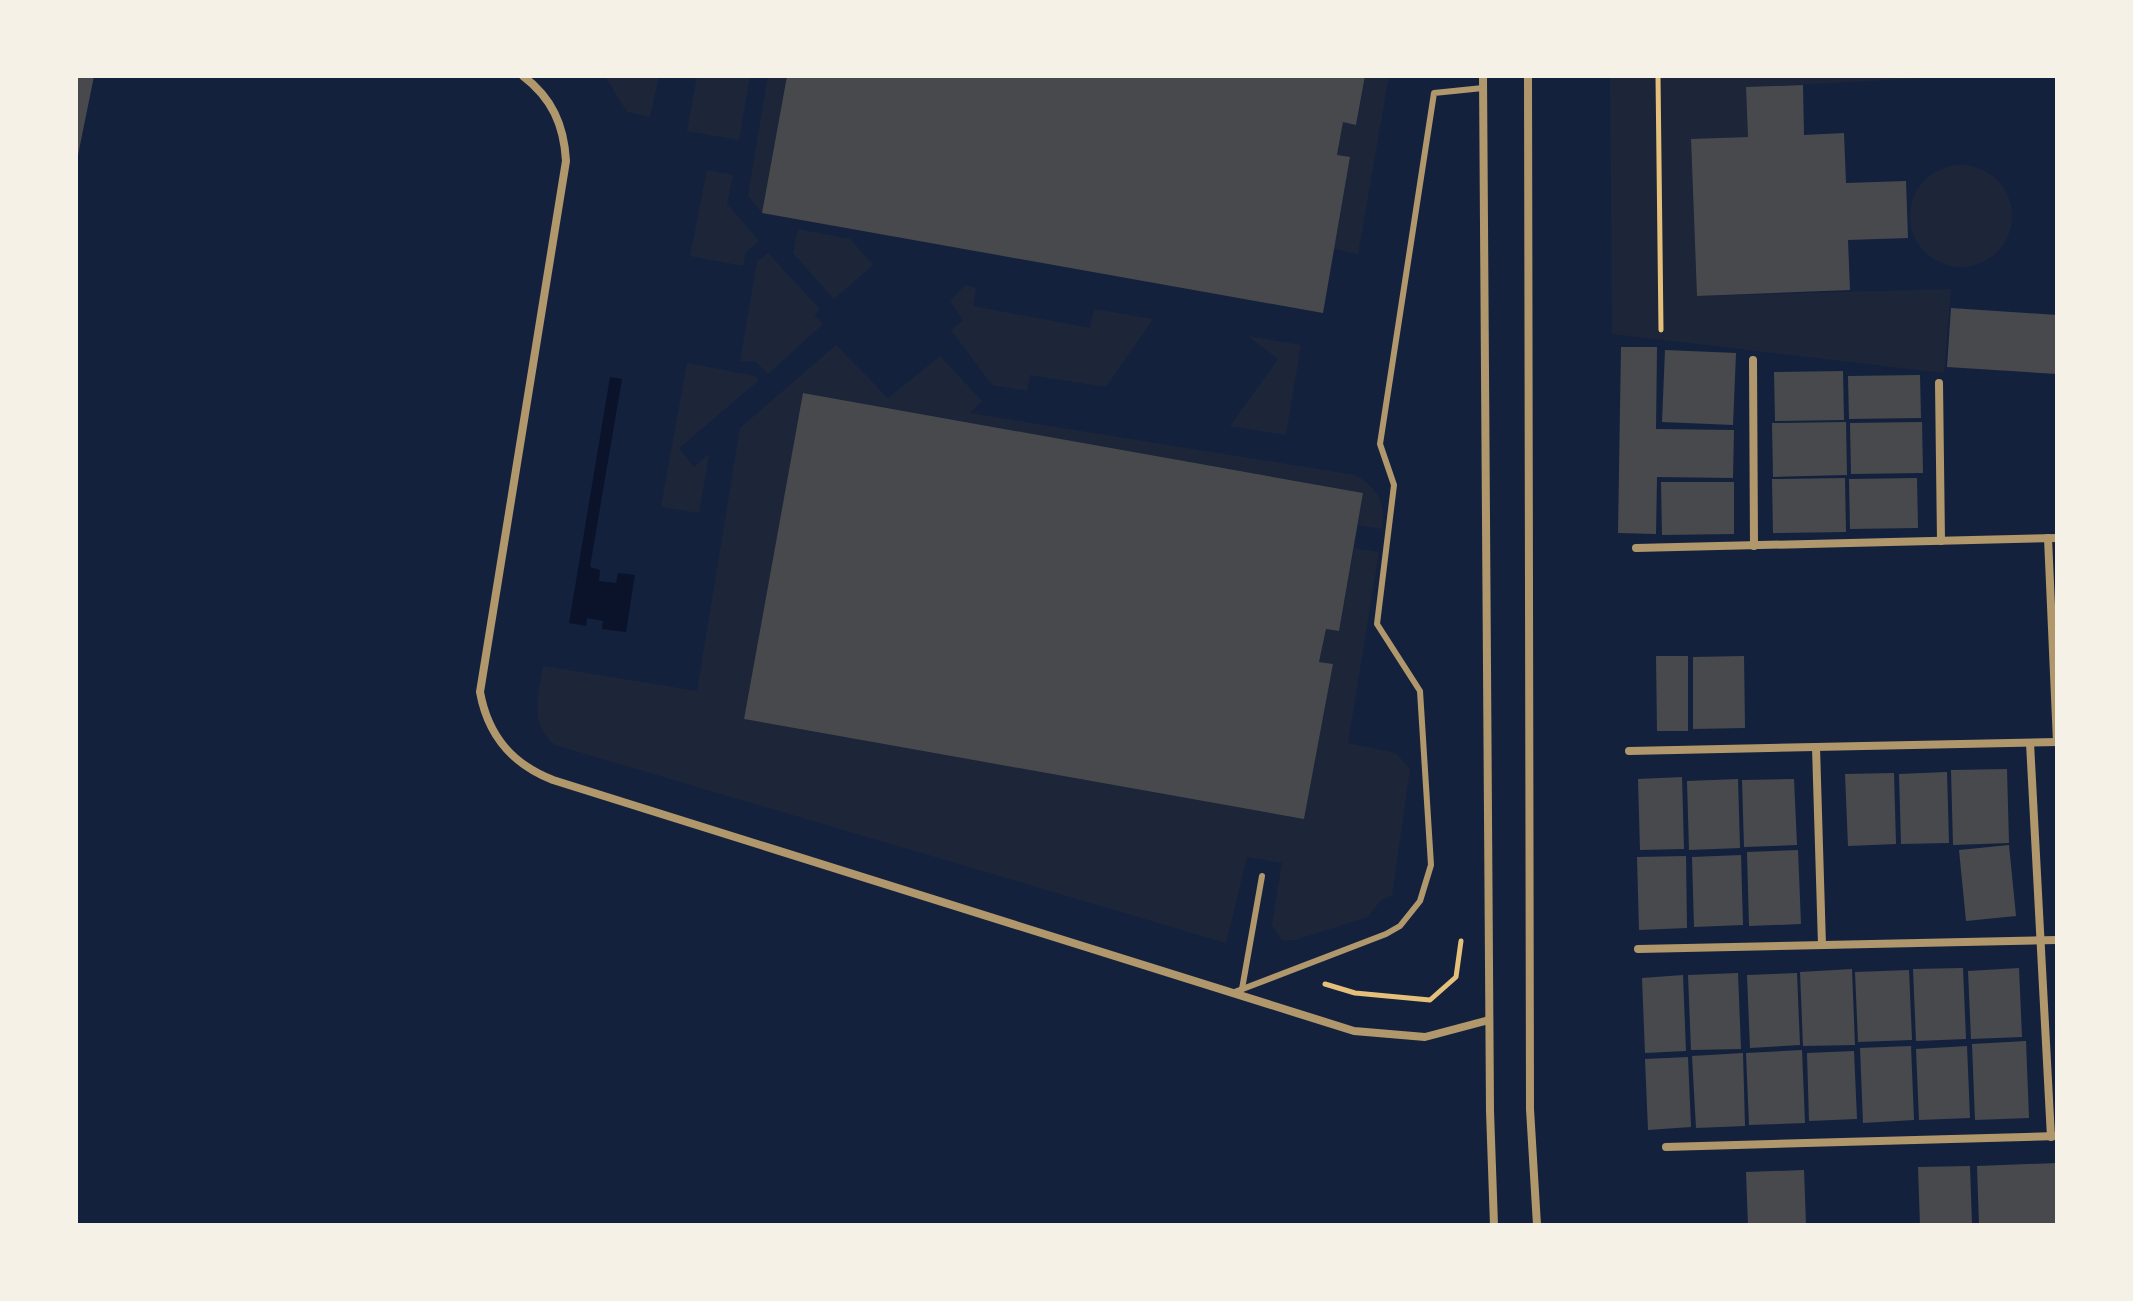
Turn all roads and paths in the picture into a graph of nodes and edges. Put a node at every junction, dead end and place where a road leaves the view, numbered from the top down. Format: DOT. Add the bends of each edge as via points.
graph roads {
  1 [pos="523,76"];
  2 [pos="1483,76"];
  3 [pos="1528,76"];
  4 [pos="1658,76"];
  5 [pos="1483,88"];
  6 [pos="1661,330"];
  7 [pos="1753,360"];
  8 [pos="1939,383"];
  9 [pos="2053,538"];
  10 [pos="1941,541"];
  11 [pos="1754,546"];
  12 [pos="1636,548"];
  13 [pos="2057,742"];
  14 [pos="2030,743"];
  15 [pos="1816,747"];
  16 [pos="1629,751"];
  17 [pos="1262,876"];
  18 [pos="1462,934"];
  19 [pos="2040,940"];
  20 [pos="2057,940"];
  21 [pos="1822,945"];
  22 [pos="1638,949"];
  23 [pos="1285,972"];
  24 [pos="1242,989"];
  25 [pos="1232,993"];
  26 [pos="1489,1020"];
  27 [pos="2054,1136"];
  28 [pos="1666,1147"];
  29 [pos="1494,1225"];
  30 [pos="1537,1225"];
  1 -- 25 [label="street" via="559,119 566,161 480,692 499,743 532,772 553,780"];
  2 -- 5 [label="street"];
  3 -- 30 [label="street" via="1530,1093"];
  4 -- 6 [label="path"];
  5 -- 23 [label="lane" via="1434,93 1380,444 1394,485 1377,624 1420,691 1431,865 1427,883 1411,914 1393,930"];
  5 -- 26 [label="street"];
  7 -- 11 [label="street"];
  8 -- 10 [label="street"];
  9 -- 10 [label="street"];
  9 -- 13 [label="street"];
  10 -- 11 [label="street"];
  11 -- 12 [label="street"];
  13 -- 14 [label="street"];
  14 -- 15 [label="street"];
  14 -- 19 [label="street"];
  15 -- 16 [label="street"];
  15 -- 21 [label="street"];
  17 -- 24 [label="lane"];
  18 -- 23 [label="path" via="1456,977 1430,1000 1355,993"];
  19 -- 20 [label="street"];
  19 -- 21 [label="street"];
  19 -- 27 [label="street"];
  21 -- 22 [label="street"];
  23 -- 24 [label="lane"];
  24 -- 25 [label="lane"];
  25 -- 26 [label="street" via="1354,1031 1390,1036 1425,1037"];
  26 -- 29 [label="street"];
  27 -- 28 [label="street"];
}
